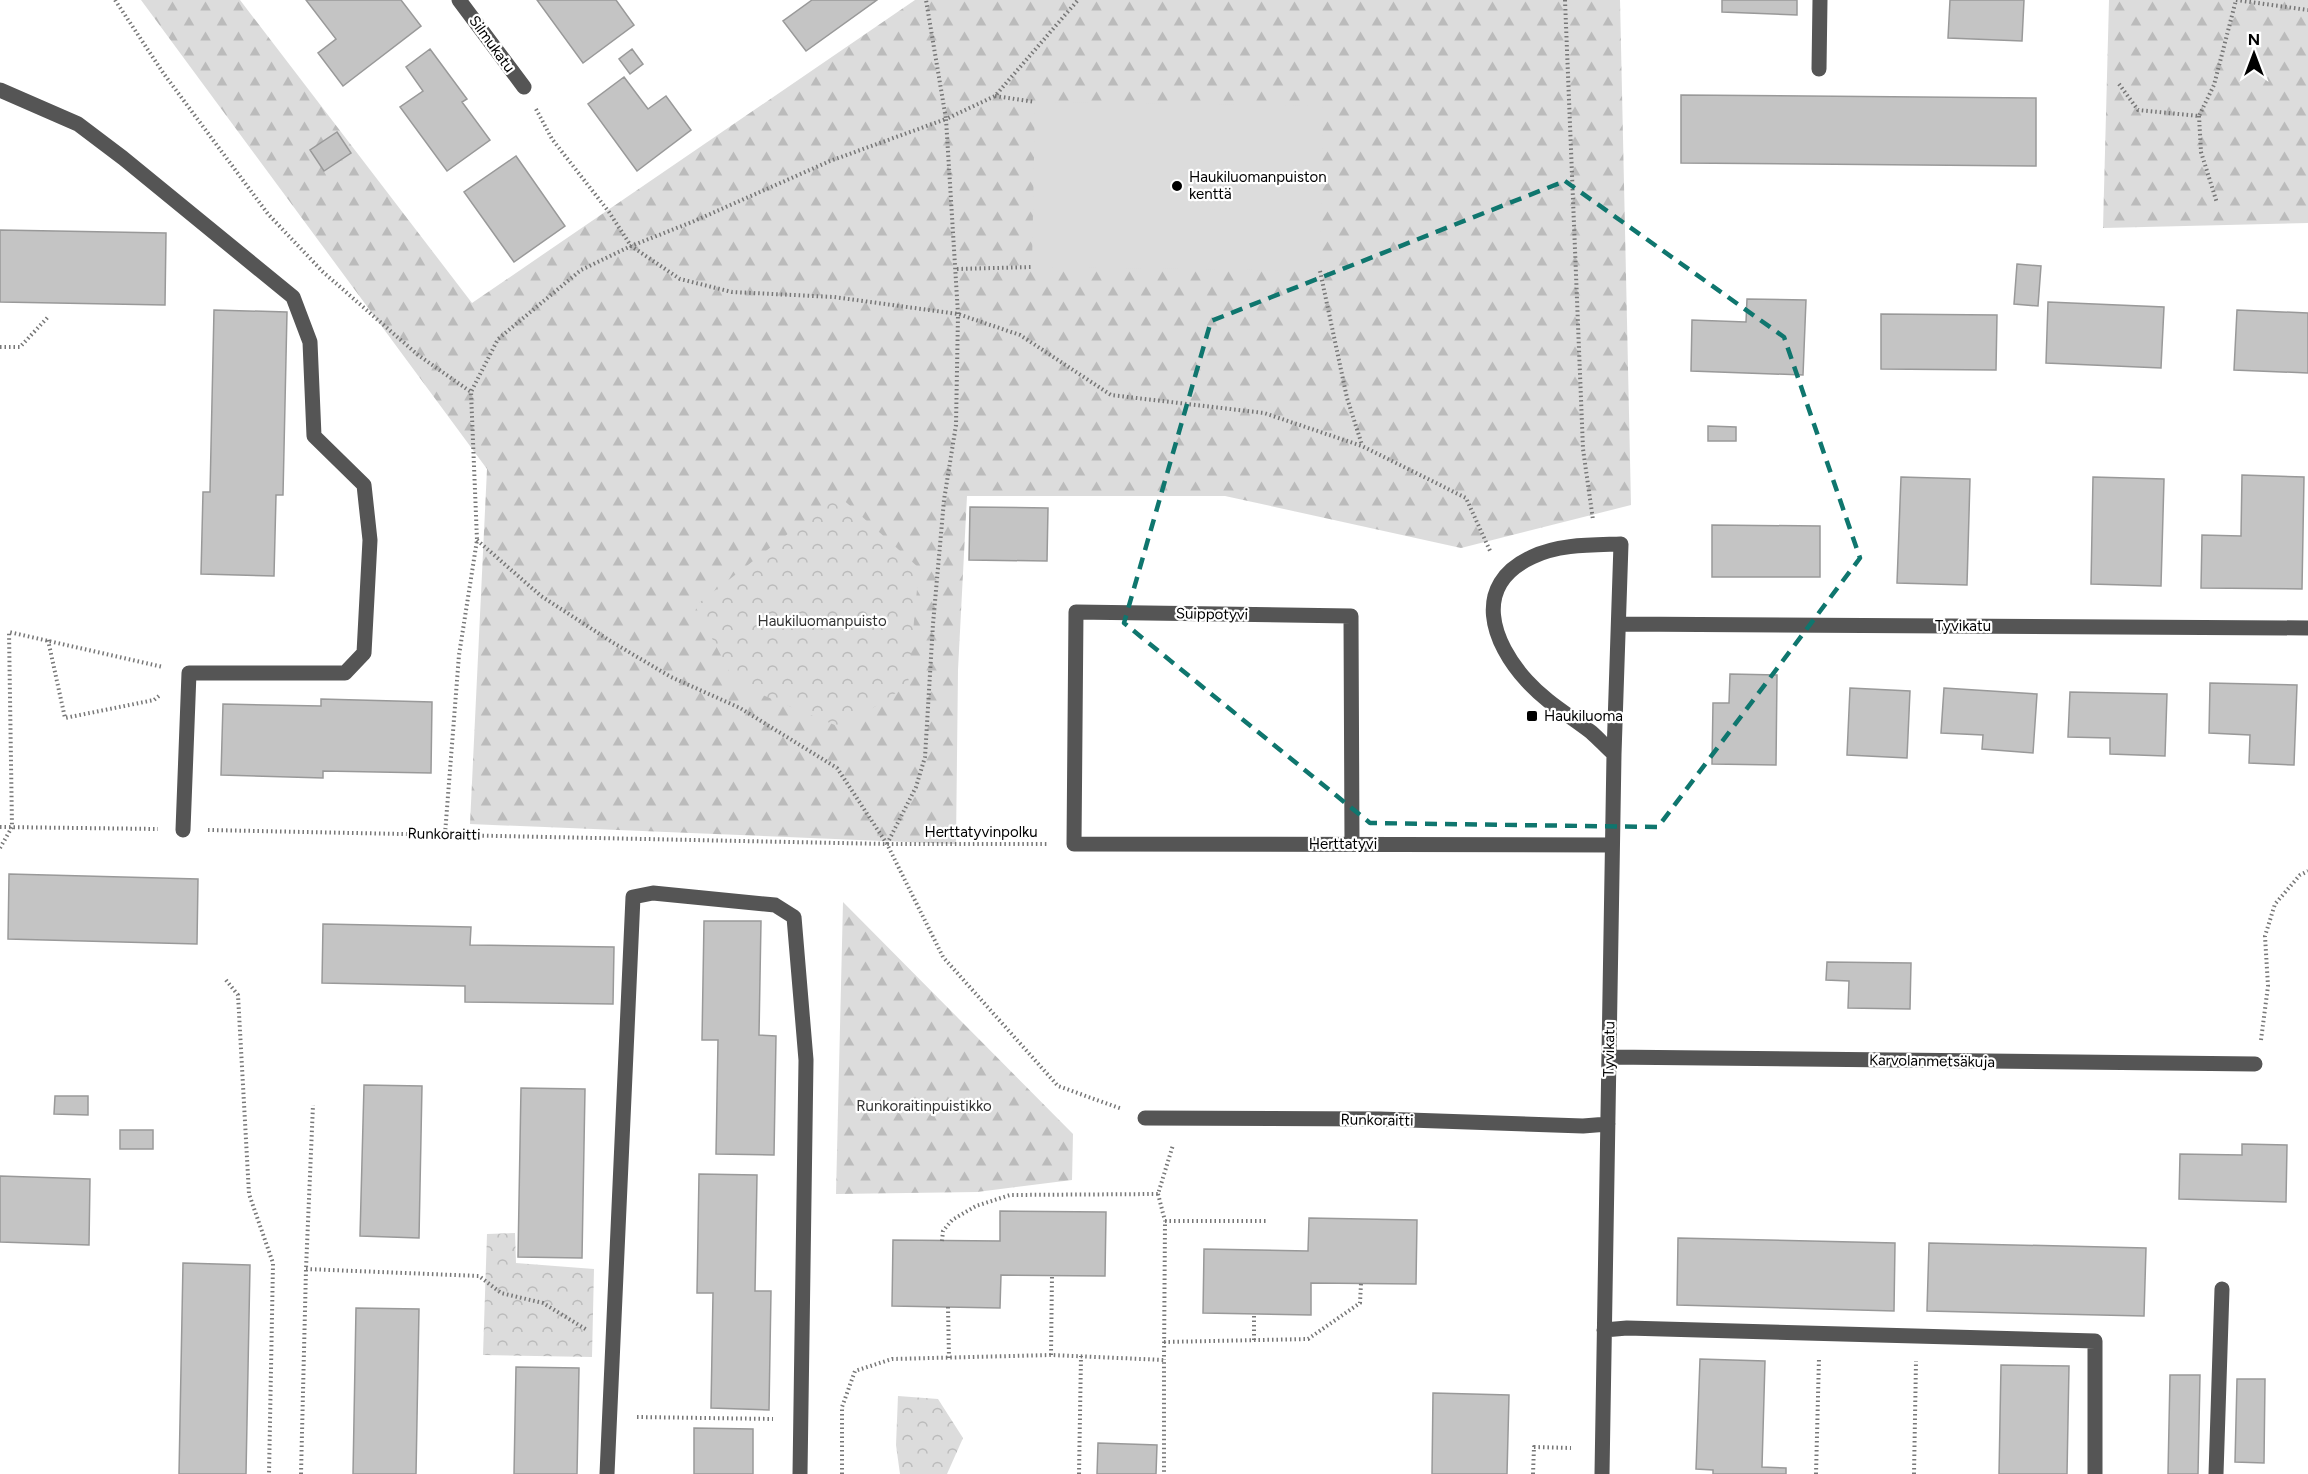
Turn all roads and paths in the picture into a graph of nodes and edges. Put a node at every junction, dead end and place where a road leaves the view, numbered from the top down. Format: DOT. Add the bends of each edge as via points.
graph roads {
  1 [pos="115,0"];
  2 [pos="459,0"];
  3 [pos="926,0"];
  4 [pos="1078,0"];
  5 [pos="1565,0"];
  6 [pos="1820,0"];
  7 [pos="2236,0"];
  8 [pos="2308,10"];
  9 [pos="1819,69"];
  10 [pos="2119,84"];
  11 [pos="524,87"];
  12 [pos="0,90"];
  13 [pos="995,96"];
  14 [pos="1035,102"];
  15 [pos="2199,116"];
  16 [pos="946,119"];
  17 [pos="2217,203"];
  18 [pos="632,246"];
  19 [pos="1032,267"];
  20 [pos="957,269"];
  21 [pos="1320,271"];
  22 [pos="958,314"];
  23 [pos="48,317"];
  24 [pos="0,347"];
  25 [pos="471,392"];
  26 [pos="1362,446"];
  27 [pos="477,540"];
  28 [pos="1596,545"];
  29 [pos="1502,581"];
  30 [pos="1619,624"];
  31 [pos="2308,628"];
  32 [pos="48,640"];
  33 [pos="189,673"];
  34 [pos="1614,754"];
  35 [pos="0,827"];
  36 [pos="12,827"];
  37 [pos="183,830"];
  38 [pos="445,834"];
  39 [pos="887,844"];
  40 [pos="1074,844"];
  41 [pos="1353,844"];
  42 [pos="1612,845"];
  43 [pos="0,848"];
  44 [pos="2308,871"];
  45 [pos="226,980"];
  46 [pos="1609,1057"];
  47 [pos="2255,1064"];
  48 [pos="314,1105"];
  49 [pos="1145,1118"];
  50 [pos="1181,1118"];
  51 [pos="1608,1124"];
  52 [pos="1158,1194"];
  53 [pos="1165,1221"];
  54 [pos="1266,1221"];
  55 [pos="942,1241"];
  56 [pos="306,1269"];
  57 [pos="1052,1275"];
  58 [pos="1361,1283"];
  59 [pos="2222,1289"];
  60 [pos="948,1307"];
  61 [pos="1254,1314"];
  62 [pos="1604,1330"];
  63 [pos="613,1334"];
  64 [pos="1819,1334"];
  65 [pos="1920,1336"];
  66 [pos="1254,1340"];
  67 [pos="1164,1342"];
  68 [pos="1051,1355"];
  69 [pos="1081,1356"];
  70 [pos="949,1358"];
  71 [pos="1164,1360"];
  72 [pos="609,1417"];
  73 [pos="800,1419"];
  74 [pos="1571,1448"];
  75 [pos="269,1474"];
  76 [pos="301,1474"];
  77 [pos="606,1474"];
  78 [pos="800,1474"];
  79 [pos="842,1474"];
  80 [pos="1079,1474"];
  81 [pos="1164,1474"];
  82 [pos="1533,1474"];
  83 [pos="1602,1474"];
  84 [pos="1816,1474"];
  85 [pos="1914,1474"];
  86 [pos="2096,1474"];
  87 [pos="2216,1474"];
  1 -- 25 [label="path" via="164,74 268,214 349,295 418,355"];
  2 -- 11 [label="street, Silmukatu"];
  3 -- 16 [label="path"];
  4 -- 13 [label="path"];
  5 -- 28 [label="path" via="1583,449"];
  6 -- 9 [label="street"];
  7 -- 8 [label="path"];
  7 -- 15 [label="path" via="2214,85"];
  10 -- 15 [label="path" via="2138,111"];
  11 -- 18 [label="path" via="552,138"];
  12 -- 33 [label="street" via="78,124 293,297 310,342 314,436 364,485 370,540 364,653 345,674"];
  13 -- 14 [label="path"];
  13 -- 16 [label="path"];
  15 -- 17 [label="path" via="2201,152"];
  16 -- 18 [label="path" via="830,161"];
  16 -- 20 [label="path"];
  18 -- 22 [label="path" via="680,279 732,292 834,297"];
  18 -- 25 [label="path" via="581,270 498,339"];
  19 -- 20 [label="path"];
  20 -- 22 [label="path"];
  21 -- 26 [label="path" via="1347,398"];
  22 -- 26 [label="path" via="1020,335 1111,395 1264,412"];
  22 -- 39 [label="path" via="956,425 943,511 925,757 916,787"];
  23 -- 24 [label="path" via="21,347"];
  25 -- 27 [label="path"];
  26 -- 29 [label="path" via="1466,498"];
  27 -- 38 [label="path" via="459,656"];
  27 -- 39 [label="path" via="541,596 612,642 671,677 740,708 837,768"];
  28 -- 29 [label="street" via="1550,550 1530,557"];
  28 -- 30 [label="street, Tyvikatu" via="1621,544"];
  29 -- 34 [label="street" via="1493,603 1497,636 1506,655 1553,706"];
  30 -- 31 [label="street, Tyvikatu"];
  30 -- 34 [label="street, Tyvikatu"];
  32 -- 33 [label="path"];
  32 -- 33 [label="path" via="64,718 154,700"];
  32 -- 36 [label="path" via="9,632"];
  33 -- 37 [label="street"];
  34 -- 42 [label="street, Tyvikatu"];
  35 -- 36 [label="path, Runkoraitti"];
  36 -- 37 [label="path, Runkoraitti"];
  36 -- 43 [label="path"];
  37 -- 38 [label="path, Runkoraitti"];
  38 -- 39 [label="path, Runkoraitti"];
  39 -- 40 [label="path, Herttatyvinpolku"];
  39 -- 49 [label="path" via="944,957 1058,1086"];
  40 -- 41 [label="street, Herttatyvi"];
  40 -- 41 [label="street, Suippotyvi" via="1076,612 1351,616"];
  41 -- 42 [label="street, Herttatyvi"];
  42 -- 46 [label="street, Tyvikatu"];
  44 -- 47 [label="path" via="2275,904 2265,936 2268,986"];
  45 -- 75 [label="path" via="238,996 249,1194 273,1263"];
  46 -- 47 [label="street, Karvolanmetsäkuja"];
  46 -- 51 [label="street, Tyvikatu"];
  48 -- 56 [label="path"];
  49 -- 50 [label="street, Runkoraitti"];
  50 -- 51 [label="street, Runkoraitti"];
  50 -- 52 [label="path"];
  51 -- 62 [label="street, Tyvikatu"];
  52 -- 53 [label="path"];
  52 -- 55 [label="path" via="1010,1195 976,1206 952,1220 943,1231"];
  53 -- 54 [label="path"];
  53 -- 67 [label="path"];
  56 -- 63 [label="path" via="478,1276 501,1293 543,1303 585,1330"];
  56 -- 76 [label="path"];
  57 -- 68 [label="path"];
  58 -- 66 [label="path" via="1360,1303 1308,1339"];
  59 -- 87 [label="street"];
  60 -- 70 [label="path"];
  61 -- 66 [label="path"];
  62 -- 64 [label="street"];
  62 -- 83 [label="street, Tyvikatu"];
  63 -- 72 [label="street"];
  63 -- 73 [label="street" via="633,897 653,893 775,905 794,917 806,1060"];
  64 -- 65 [label="street"];
  64 -- 84 [label="path"];
  65 -- 85 [label="path"];
  65 -- 86 [label="street" via="2095,1341"];
  66 -- 67 [label="path"];
  67 -- 71 [label="path"];
  68 -- 69 [label="path"];
  68 -- 70 [label="path"];
  69 -- 71 [label="path"];
  69 -- 80 [label="path"];
  70 -- 79 [label="path" via="892,1359 855,1371 842,1407"];
  71 -- 81 [label="path"];
  72 -- 73 [label="path"];
  72 -- 77 [label="street"];
  73 -- 78 [label="street"];
  74 -- 82 [label="path" via="1534,1447"];
}
